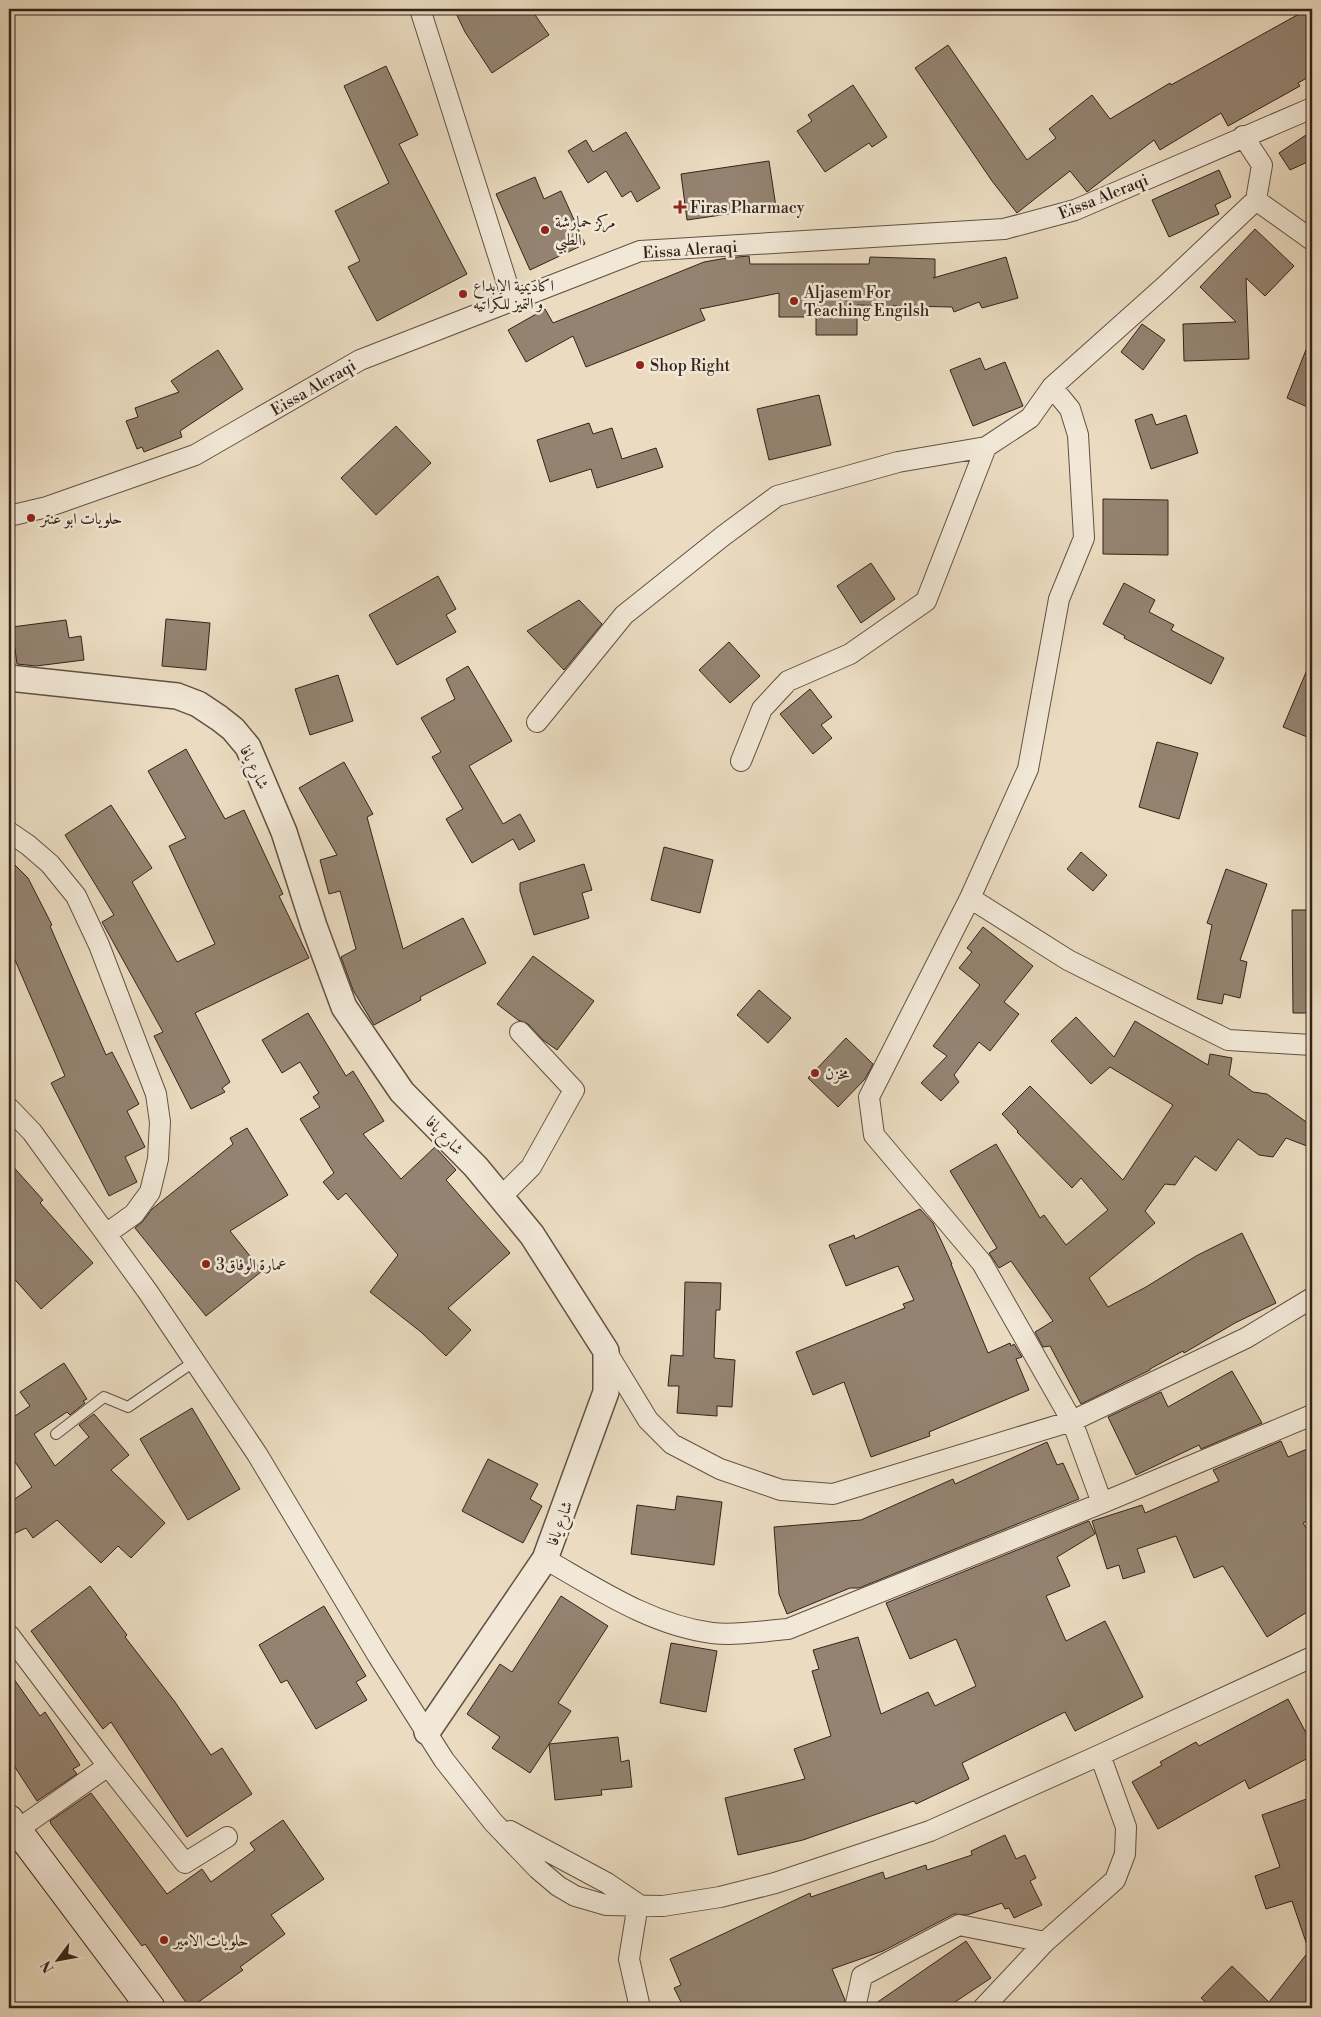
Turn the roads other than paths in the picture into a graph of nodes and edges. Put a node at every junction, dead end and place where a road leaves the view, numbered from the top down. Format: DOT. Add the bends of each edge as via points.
graph roads {
  1 [pos="420,9"];
  2 [pos="1312,108"];
  3 [pos="1244,136"];
  4 [pos="1256,200"];
  5 [pos="1312,240"];
  6 [pos="512,300"];
  7 [pos="1052,387"];
  8 [pos="986,447"];
  9 [pos="9,516"];
  10 [pos="9,678"];
  11 [pos="537,722"];
  12 [pos="741,761"];
  13 [pos="9,832"];
  14 [pos="970,898"];
  15 [pos="520,1032"];
  16 [pos="1312,1046"];
  17 [pos="9,1108"];
  18 [pos="501,1197"];
  19 [pos="106,1234"];
  20 [pos="1312,1298"];
  21 [pos="606,1351"];
  22 [pos="195,1361"];
  23 [pos="1312,1415"];
  24 [pos="1072,1421"];
  25 [pos="56,1434"];
  26 [pos="1102,1503"];
  27 [pos="545,1559"];
  28 [pos="9,1635"];
  29 [pos="1312,1657"];
  30 [pos="426,1732"];
  31 [pos="1100,1755"];
  32 [pos="108,1766"];
  33 [pos="13,1824"];
  34 [pos="227,1837"];
  35 [pos="638,1904"];
  36 [pos="1045,1942"];
  37 [pos="151,2008"];
  38 [pos="640,2008"];
  39 [pos="855,2008"];
  40 [pos="983,2008"];
  1 -- 6 [label="street"];
  2 -- 3 [label="street, Eissa Aleraqi"];
  3 -- 4 [label="street" via="1262,165"];
  3 -- 6 [label="street, Eissa Aleraqi" via="1075,210 1004,229 640,251"];
  4 -- 5 [label="street"];
  4 -- 7 [label="street"];
  6 -- 9 [label="street, Eissa Aleraqi" via="360,360 194,455 47,507"];
  7 -- 8 [label="street" via="1030,418"];
  7 -- 14 [label="street" via="1070,409 1078,435 1084,538 1059,599 1028,769"];
  8 -- 11 [label="street" via="898,462 777,496 624,615"];
  8 -- 12 [label="street" via="926,601 850,654 788,681 762,709"];
  10 -- 18 [label="street, شارع يافا" via="177,696 198,704 233,730 248,747 284,832 344,1007 402,1092"];
  13 -- 19 [label="street" via="50,864 76,896 99,945 156,1094 160,1122 158,1159 150,1192 134,1214"];
  14 -- 16 [label="street" via="1068,960 1228,1040"];
  14 -- 24 [label="street" via="869,1097 874,1135 982,1263"];
  15 -- 18 [label="street" via="574,1090 531,1167"];
  17 -- 19 [label="street" via="32,1132"];
  18 -- 21 [label="street, شارع يافا" via="532,1235"];
  19 -- 22 [label="street"];
  20 -- 24 [label="street" via="1246,1338"];
  21 -- 24 [label="street" via="648,1420 672,1444 720,1469 781,1490 833,1494"];
  21 -- 27 [label="street, شارع يافا" via="606,1392"];
  22 -- 25 [label="lane" via="128,1406 104,1396"];
  22 -- 30 [label="street" via="258,1454"];
  23 -- 26 [label="street"];
  24 -- 26 [label="street"];
  26 -- 27 [label="street" via="788,1629 713,1633 669,1624"];
  27 -- 30 [label="street, شارع يافا"];
  28 -- 32 [label="street"];
  29 -- 31 [label="street"];
  30 -- 35 [label="street" via="444,1760 494,1822 607,1883"];
  31 -- 35 [label="street" via="930,1831 775,1883 720,1897 664,1906"];
  31 -- 36 [label="street" via="1126,1826 1125,1854 1115,1880"];
  32 -- 33 [label="street"];
  32 -- 34 [label="street" via="185,1863"];
  33 -- 37 [label="main road"];
  35 -- 38 [label="street" via="629,1959"];
  36 -- 39 [label="street" via="959,1925 862,1976"];
  36 -- 40 [label="street"];
}
